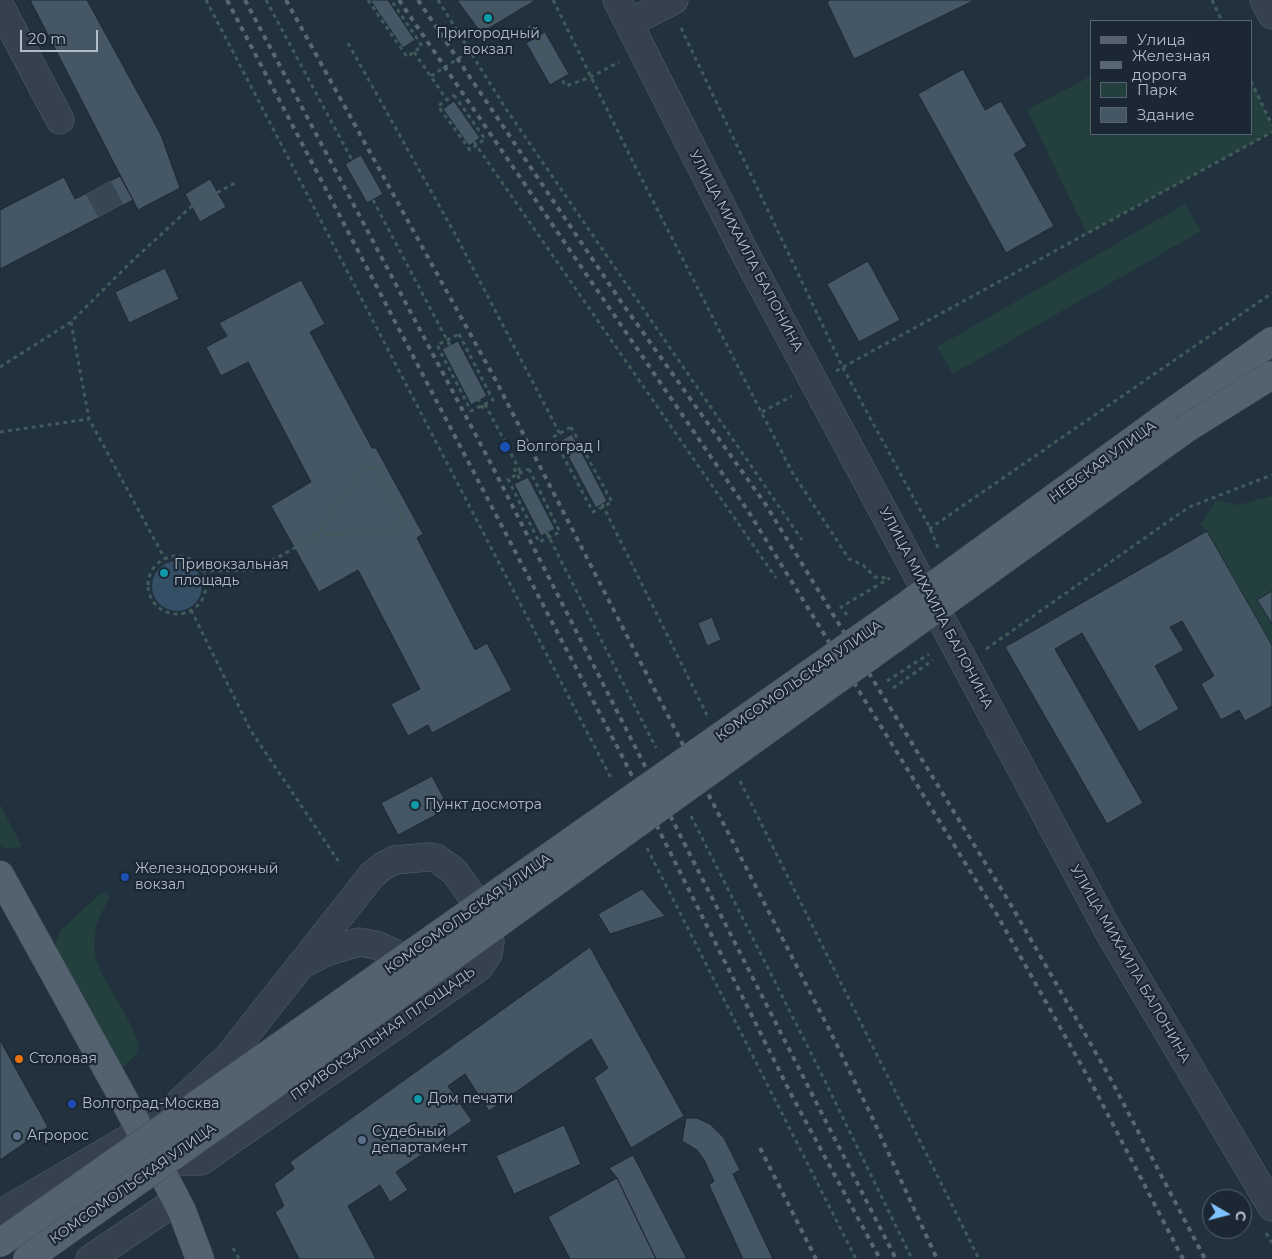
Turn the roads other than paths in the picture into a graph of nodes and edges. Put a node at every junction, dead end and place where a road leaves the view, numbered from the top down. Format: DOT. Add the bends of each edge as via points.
graph roads {
  1 [pos="674,0"];
  2 [pos="1264,0"];
  3 [pos="0,6"];
  4 [pos="623,12"];
  5 [pos="1272,15"];
  6 [pos="60,120"];
  7 [pos="1272,342"];
  8 [pos="1272,375"];
  9 [pos="940,593"];
  10 [pos="0,875"];
  11 [pos="302,964"];
  12 [pos="405,1019"];
  13 [pos="146,1141"];
  14 [pos="201,1161"];
  15 [pos="179,1206"];
  16 [pos="1272,1207"];
  17 [pos="0,1214"];
  18 [pos="0,1243"];
  19 [pos="27,1259"];
  20 [pos="90,1259"];
  21 [pos="200,1259"];
  1 -- 4 [label="street"];
  2 -- 5 [label="street"];
  3 -- 6 [label="street"];
  4 -- 16 [label="street, УЛИЦА МИХАИЛА БАЛОНИНА" via="748,259 1109,932"];
  7 -- 9 [label="main road, НЕВСКАЯ УЛИЦА, bridge"];
  8 -- 9 [label="main road, НЕВСКАЯ УЛИЦА, bridge"];
  9 -- 18 [label="main road, КОМСОМОЛЬСКАЯ УЛИЦА, bridge"];
  9 -- 19 [label="main road, КОМСОМОЛЬСКАЯ УЛИЦА, bridge" via="266,1091"];
  10 -- 13 [label="main road"];
  11 -- 12 [label="street" via="326,952 359,942 394,953 409,974 416,998"];
  11 -- 12 [label="street, ПРИВОКЗАЛЬНАЯ ПЛОЩАДЬ" via="372,875 383,866 412,857 436,858 454,871 476,903 490,942 488,954 479,967"];
  11 -- 13 [label="street, ПРИВОКЗАЛЬНАЯ ПЛОЩАДЬ" via="229,1056 162,1119"];
  12 -- 14 [label="street, ПРИВОКЗАЛЬНАЯ ПЛОЩАДЬ"];
  13 -- 14 [label="street" via="169,1161"];
  13 -- 15 [label="main road"];
  13 -- 17 [label="street, ПРИВОКЗАЛЬНАЯ ПЛОЩАДЬ"];
  14 -- 15 [label="street, ПРИВОКЗАЛЬНАЯ ПЛОЩАДЬ" via="187,1178"];
  15 -- 20 [label="street"];
  15 -- 21 [label="main road"];
}
